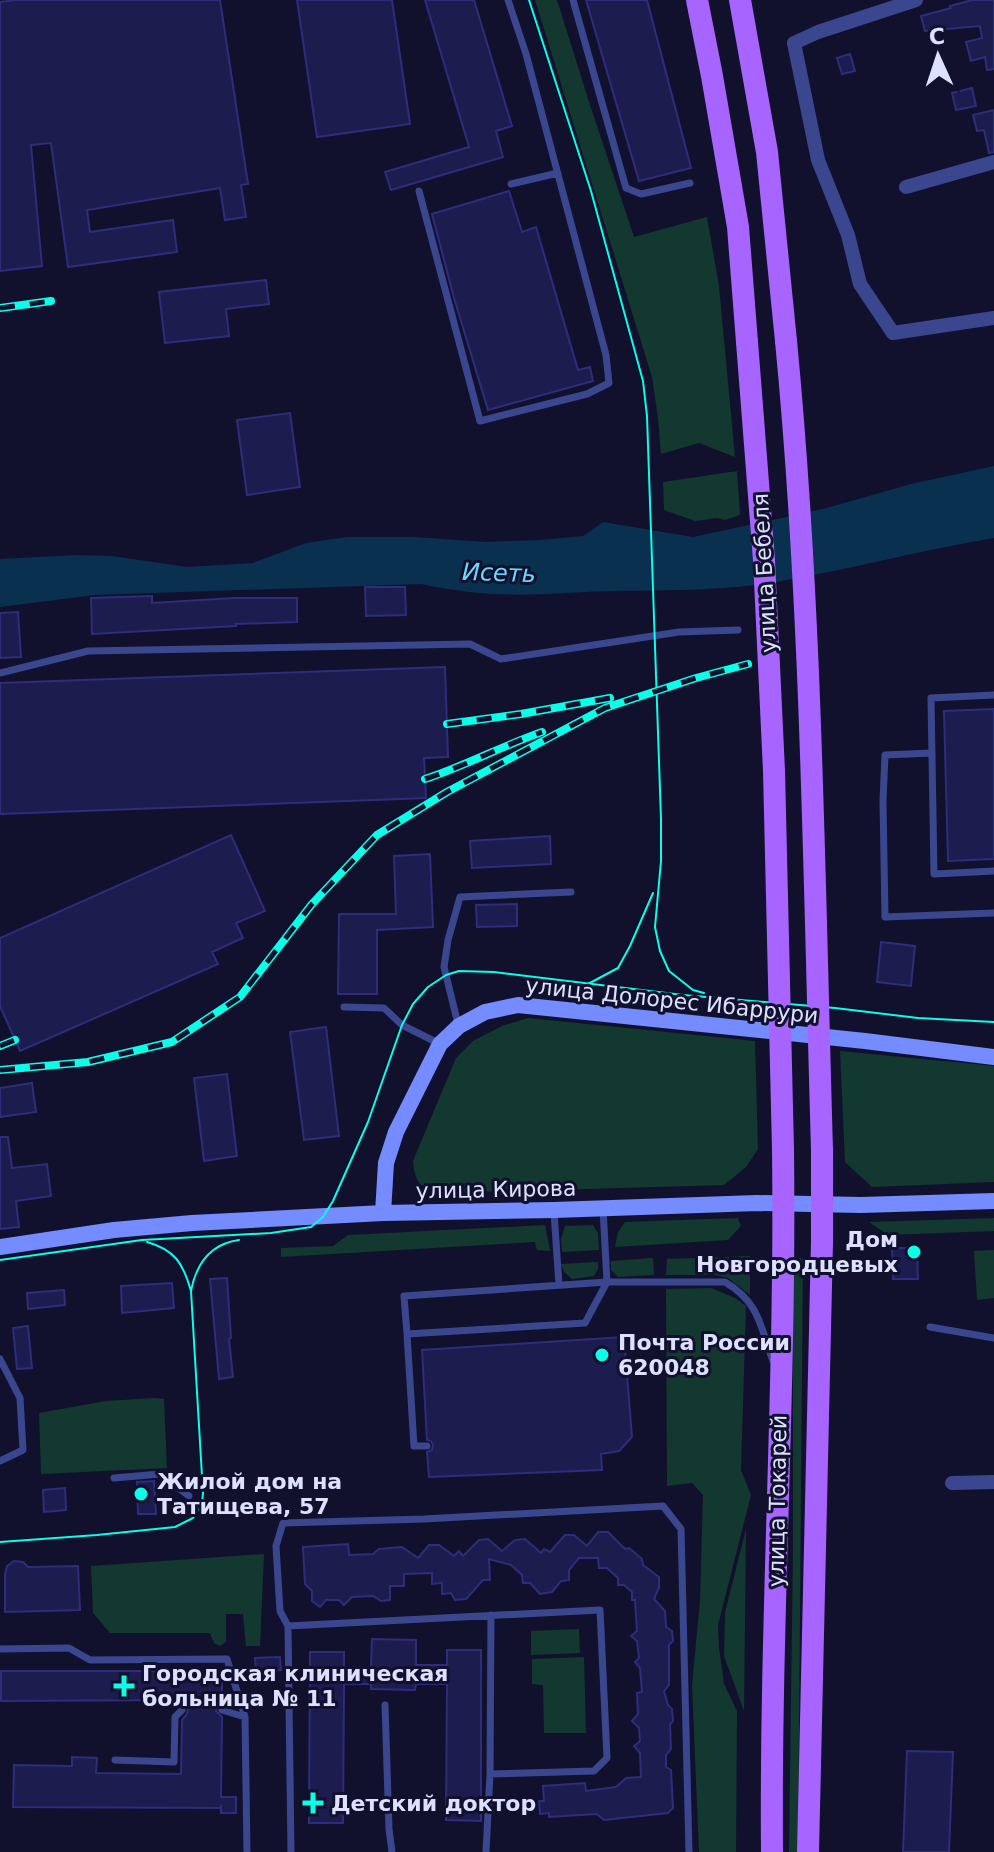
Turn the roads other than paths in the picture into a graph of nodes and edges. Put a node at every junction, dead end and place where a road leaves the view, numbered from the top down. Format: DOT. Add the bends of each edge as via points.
graph roads {
  1 [pos="508,0"];
  2 [pos="573,0"];
  3 [pos="697,0"];
  4 [pos="740,0"];
  5 [pos="916,0"];
  6 [pos="994,162"];
  7 [pos="558,173"];
  8 [pos="690,183"];
  9 [pos="511,184"];
  10 [pos="906,187"];
  11 [pos="419,191"];
  12 [pos="994,318"];
  13 [pos="738,630"];
  14 [pos="0,673"];
  15 [pos="994,695"];
  16 [pos="932,753"];
  17 [pos="994,871"];
  18 [pos="571,892"];
  19 [pos="994,913"];
  20 [pos="344,1007"];
  21 [pos="459,1026"];
  22 [pos="440,1044"];
  23 [pos="994,1057"];
  24 [pos="783,1150"];
  25 [pos="822,1150"];
  26 [pos="994,1201"];
  27 [pos="783,1203"];
  28 [pos="822,1204"];
  29 [pos="603,1208"];
  30 [pos="554,1210"];
  31 [pos="383,1213"];
  32 [pos="0,1247"];
  33 [pos="607,1282"];
  34 [pos="559,1285"];
  35 [pos="930,1327"];
  36 [pos="407,1334"];
  37 [pos="994,1338"];
  38 [pos="0,1359"];
  39 [pos="780,1380"];
  40 [pos="427,1446"];
  41 [pos="0,1461"];
  42 [pos="114,1478"];
  43 [pos="994,1482"];
  44 [pos="952,1483"];
  45 [pos="189,1496"];
  46 [pos="491,1615"];
  47 [pos="288,1626"];
  48 [pos="0,1649"];
  49 [pos="385,1705"];
  50 [pos="182,1710"];
  51 [pos="222,1710"];
  52 [pos="245,1717"];
  53 [pos="115,1760"];
  54 [pos="490,1774"];
  55 [pos="247,1852"];
  56 [pos="291,1852"];
  57 [pos="392,1852"];
  58 [pos="486,1852"];
  59 [pos="689,1852"];
  60 [pos="772,1852"];
  61 [pos="808,1852"];
  1 -- 7 [label="lane"];
  2 -- 8 [label="lane" via="626,188 641,194"];
  3 -- 24 [label="main road, улица Бебеля, bridge" via="738,227 764,560"];
  4 -- 25 [label="main road, улица Бебеля, bridge" via="767,152 794,420 808,667"];
  5 -- 12 [label="street" via="794,43 818,160 848,235 860,284 893,333"];
  6 -- 10 [label="street"];
  7 -- 9 [label="lane"];
  7 -- 11 [label="lane" via="609,383 587,394 480,421"];
  13 -- 14 [label="lane" via="679,632 501,659 470,644 88,651"];
  15 -- 16 [label="lane" via="931,698"];
  16 -- 17 [label="lane" via="934,874"];
  16 -- 19 [label="lane" via="885,755 885,917"];
  18 -- 21 [label="lane" via="460,897 444,967"];
  20 -- 22 [label="lane" via="384,1008 402,1025"];
  21 -- 22 [label="main road, улица Долорес Ибаррури"];
  21 -- 23 [label="main road, улица Долорес Ибаррури" via="485,1012 518,1005"];
  22 -- 31 [label="main road, улица Долорес Ибаррури" via="396,1132 386,1163"];
  24 -- 27 [label="main road, улица Токарей"];
  25 -- 28 [label="main road, улица Токарей"];
  26 -- 28 [label="main road, улица Кирова"];
  27 -- 28 [label="main road, улица Кирова"];
  27 -- 29 [label="main road, улица Кирова"];
  27 -- 39 [label="main road, улица Токарей"];
  28 -- 61 [label="main road, улица Токарей"];
  29 -- 30 [label="main road, улица Кирова"];
  29 -- 33 [label="lane"];
  30 -- 31 [label="main road, улица Кирова"];
  30 -- 34 [label="lane"];
  31 -- 32 [label="main road, улица Кирова" via="192,1223"];
  33 -- 34 [label="lane"];
  33 -- 36 [label="lane" via="585,1323"];
  33 -- 39 [label="lane" via="725,1282 755,1309"];
  34 -- 36 [label="lane" via="404,1296"];
  35 -- 37 [label="lane"];
  36 -- 40 [label="lane" via="414,1446"];
  38 -- 41 [label="lane" via="20,1398 23,1450"];
  39 -- 60 [label="main road, улица Токарей"];
  42 -- 45 [label="lane" via="160,1474"];
  43 -- 44 [label="street"];
  46 -- 47 [label="lane"];
  46 -- 54 [label="lane"];
  46 -- 54 [label="lane" via="600,1610 607,1758 594,1771"];
  47 -- 56 [label="lane"];
  47 -- 59 [label="lane" via="280,1611 276,1546 283,1523 663,1506 681,1529"];
  48 -- 52 [label="lane" via="69,1648 90,1660 227,1659"];
  49 -- 57 [label="lane"];
  50 -- 53 [label="lane" via="175,1717 174,1762"];
  51 -- 52 [label="lane"];
  52 -- 55 [label="lane"];
  54 -- 58 [label="lane"];
}
